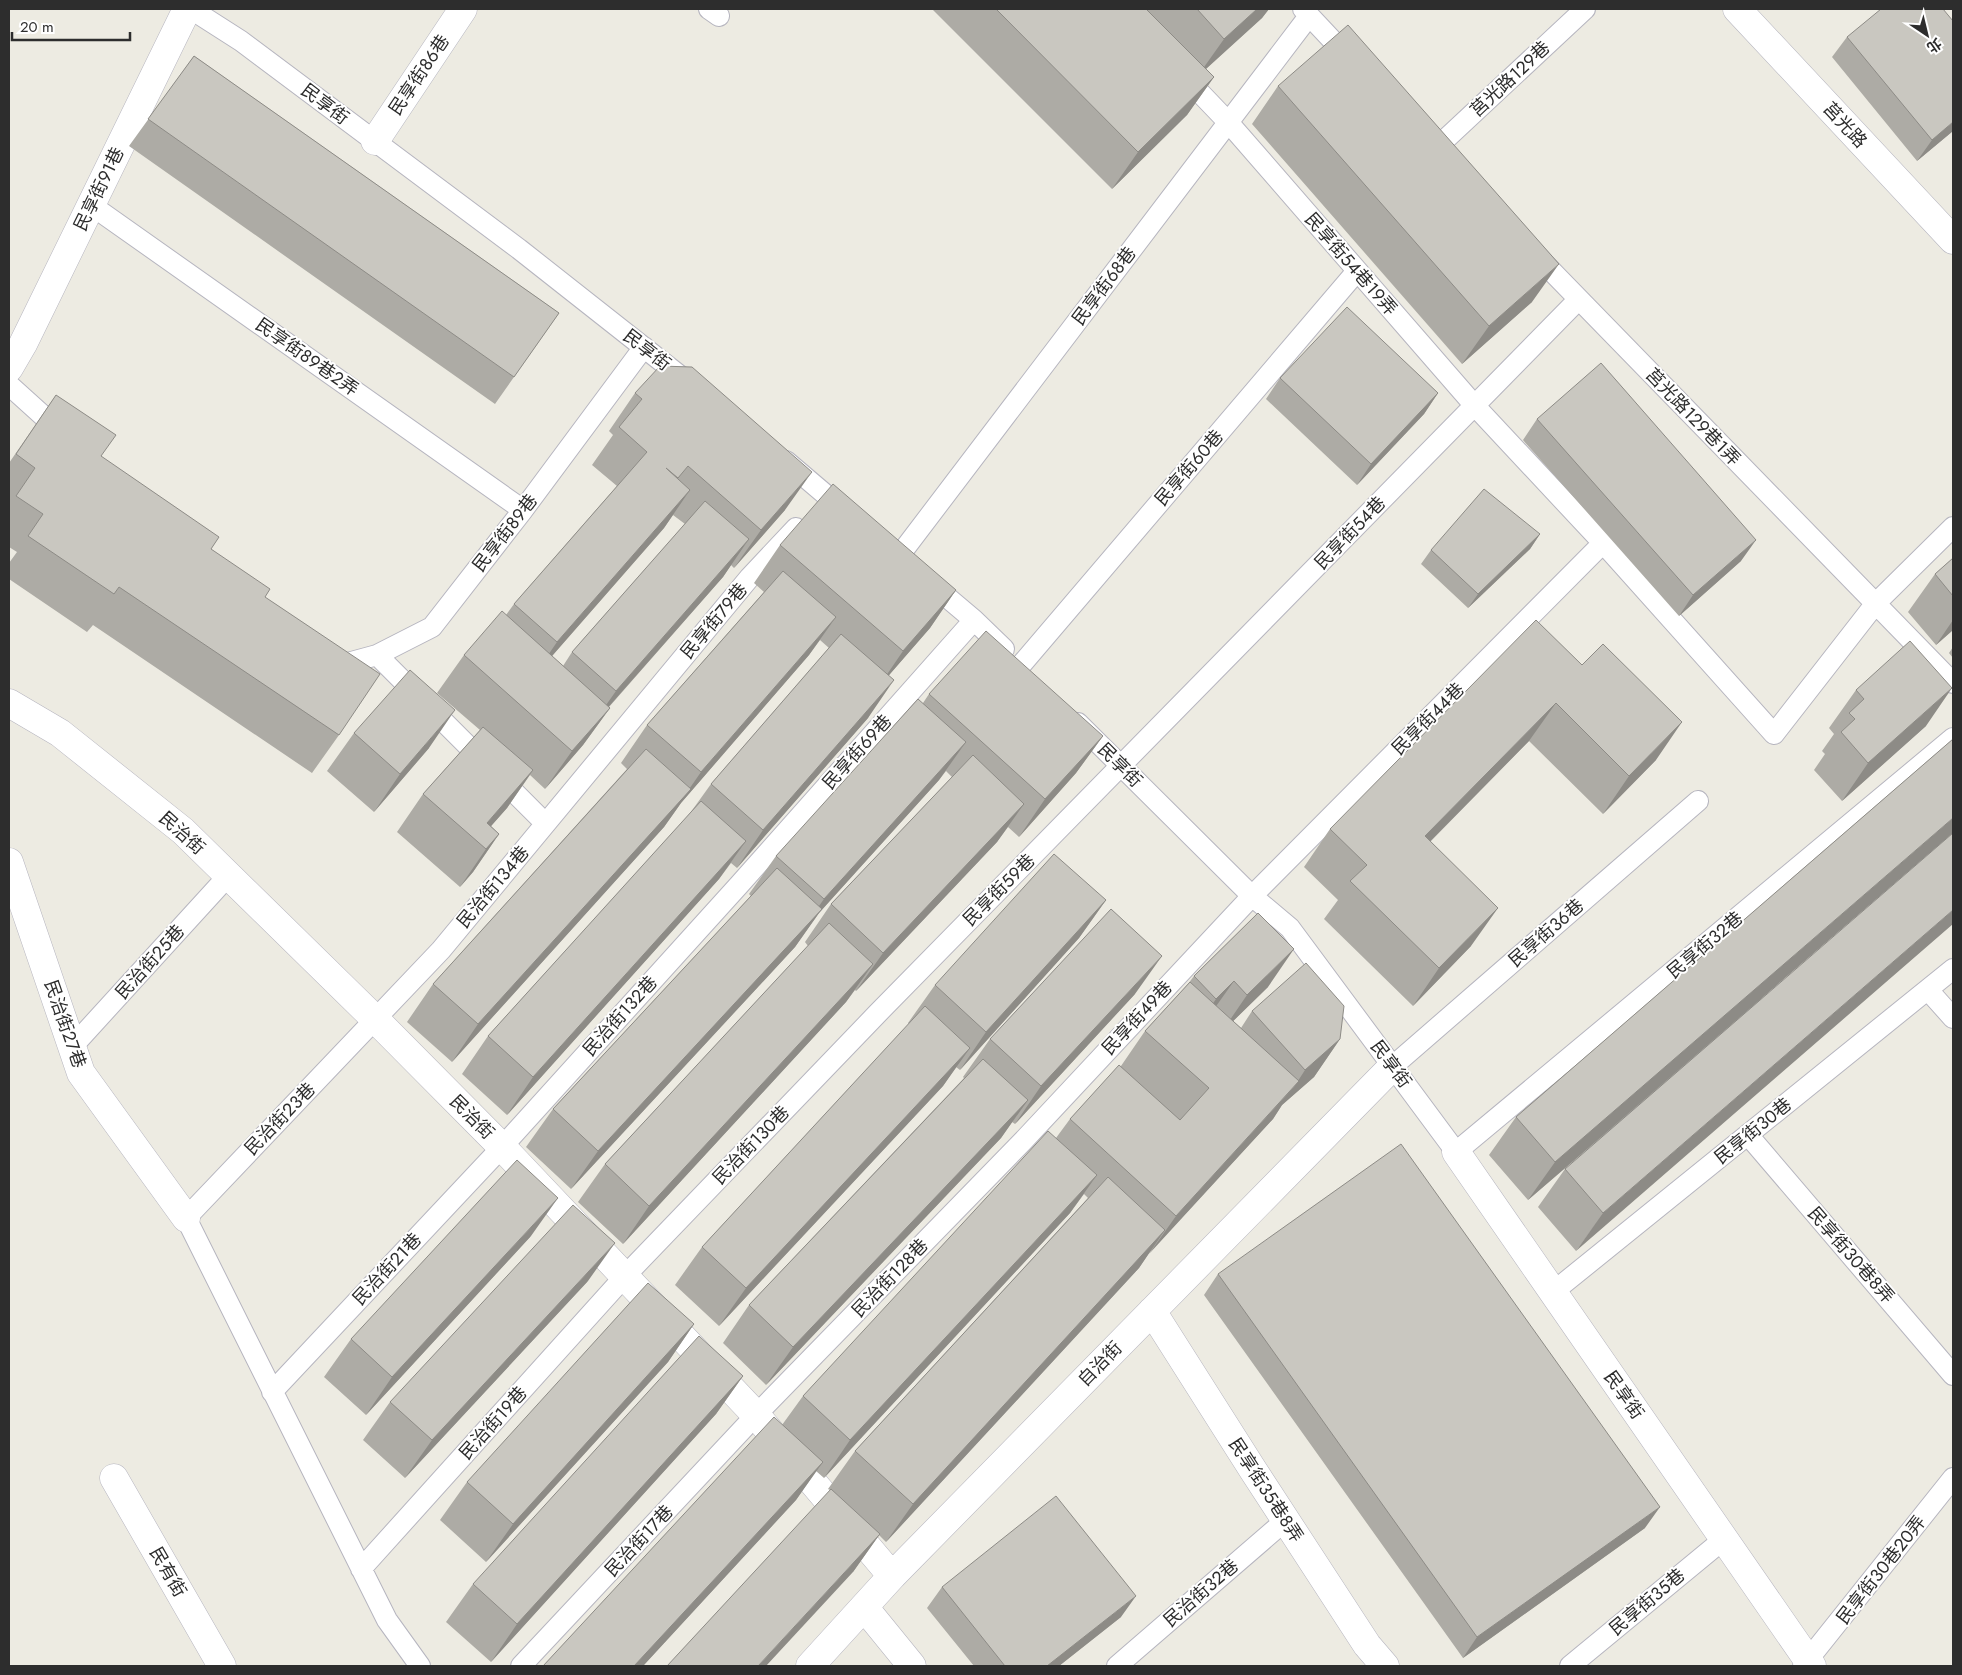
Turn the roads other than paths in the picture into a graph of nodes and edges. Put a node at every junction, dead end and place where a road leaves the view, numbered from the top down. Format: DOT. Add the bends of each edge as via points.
graph roads {
  1 [pos="189,9"];
  2 [pos="463,9"];
  3 [pos="1585,9"];
  4 [pos="1737,9"];
  5 [pos="1306,12"];
  6 [pos="1167,58"];
  7 [pos="1362,72"];
  8 [pos="1228,122"];
  9 [pos="375,141"];
  10 [pos="1449,163"];
  11 [pos="91,205"];
  12 [pos="1953,240"];
  13 [pos="1524,242"];
  14 [pos="1357,271"];
  15 [pos="1578,300"];
  16 [pos="644,347"];
  17 [pos="9,368"];
  18 [pos="9,385"];
  19 [pos="704,395"];
  20 [pos="1474,406"];
  21 [pos="76,444"];
  22 [pos="770,448"];
  23 [pos="816,507"];
  24 [pos="523,510"];
  25 [pos="863,526"];
  26 [pos="1953,527"];
  27 [pos="1603,543"];
  28 [pos="1876,603"];
  29 [pos="974,620"];
  30 [pos="376,655"];
  31 [pos="320,661"];
  32 [pos="1953,683"];
  33 [pos="9,703"];
  34 [pos="1068,713"];
  35 [pos="1953,738"];
  36 [pos="607,750"];
  37 [pos="1122,767"];
  38 [pos="1698,801"];
  39 [pos="545,823"];
  40 [pos="9,862"];
  41 [pos="228,876"];
  42 [pos="739,885"];
  43 [pos="1252,896"];
  44 [pos="1953,969"];
  45 [pos="1928,990"];
  46 [pos="877,1014"];
  47 [pos="1953,1018"];
  48 [pos="375,1019"];
  49 [pos="72,1047"];
  50 [pos="1393,1066"];
  51 [pos="1748,1135"];
  52 [pos="1023,1141"];
  53 [pos="502,1147"];
  54 [pos="1456,1152"];
  55 [pos="186,1218"];
  56 [pos="625,1276"];
  57 [pos="1553,1292"];
  58 [pos="1152,1311"];
  59 [pos="1953,1375"];
  60 [pos="272,1392"];
  61 [pos="756,1415"];
  62 [pos="114,1478"];
  63 [pos="1953,1478"];
  64 [pos="1286,1520"];
  65 [pos="1724,1539"];
  66 [pos="361,1569"];
  67 [pos="892,1576"];
  68 [pos="864,1607"];
  69 [pos="1808,1665"];
  70 [pos="222,1666"];
  71 [pos="420,1666"];
  72 [pos="521,1666"];
  73 [pos="810,1666"];
  74 [pos="912,1666"];
  75 [pos="1117,1666"];
  76 [pos="1385,1666"];
  77 [pos="1570,1666"];
  1 -- 9 [label="lane, 民享街" via="242,41"];
  1 -- 11 [label="street, 民享街91巷"];
  2 -- 9 [label="street, 民享街86巷"];
  3 -- 10 [label="lane, 莒光路129巷" via="1428,142"];
  4 -- 12 [label="street, 莒光路"];
  5 -- 7 [label="lane"];
  5 -- 8 [label="lane, 民享街68巷"];
  6 -- 8 [label="lane, 民享街54巷19弄"];
  8 -- 14 [label="lane, 民享街54巷19弄"];
  8 -- 29 [label="lane, 民享街68巷" via="892,550"];
  9 -- 16 [label="lane, 民享街"];
  11 -- 17 [label="street, 民享街91巷"];
  11 -- 24 [label="lane, 民享街89巷2弄"];
  13 -- 15 [label="lane, 莒光路129巷1弄"];
  14 -- 20 [label="lane, 民享街54巷19弄"];
  14 -- 29 [label="lane, 民享街60巷" via="1027,672"];
  15 -- 20 [label="lane, 民享街54巷"];
  15 -- 28 [label="lane, 莒光路129巷1弄"];
  16 -- 19 [label="lane, 民享街"];
  16 -- 24 [label="lane, 民享街89巷"];
  18 -- 21 [label="lane"];
  20 -- 27 [label="lane, 民享街54巷19弄"];
  20 -- 37 [label="lane, 民享街54巷"];
  22 -- 23 [label="lane"];
  23 -- 25 [label="lane"];
  23 -- 36 [label="lane, 民享街79巷" via="750,577"];
  24 -- 30 [label="lane, 民享街89巷" via="432,627"];
  26 -- 28 [label="lane"];
  27 -- 28 [label="lane, 民享街54巷19弄" via="1774,734"];
  27 -- 43 [label="lane, 民享街44巷"];
  28 -- 32 [label="lane, 莒光路129巷1弄"];
  29 -- 42 [label="lane, 民享街69巷"];
  30 -- 31 [label="lane, 民享街89巷"];
  30 -- 39 [label="lane"];
  33 -- 41 [label="street, 民治街" via="60,732 183,831"];
  34 -- 37 [label="lane, 民享街"];
  35 -- 54 [label="lane, 民享街32巷"];
  36 -- 39 [label="lane, 民治街134巷"];
  37 -- 43 [label="lane, 民享街"];
  37 -- 46 [label="lane, 民享街59巷"];
  38 -- 50 [label="lane, 民享街36巷"];
  39 -- 48 [label="lane, 民治街134巷" via="441,950"];
  40 -- 49 [label="street, 民治街27巷"];
  41 -- 48 [label="street, 民治街"];
  41 -- 49 [label="lane, 民治街25巷"];
  42 -- 53 [label="lane, 民治街132巷"];
  43 -- 50 [label="lane, 民享街" via="1290,928"];
  43 -- 52 [label="lane, 民享街49巷"];
  44 -- 45 [label="lane, 民享街30巷"];
  45 -- 47 [label="lane"];
  45 -- 51 [label="lane, 民享街30巷"];
  46 -- 56 [label="lane, 民治街130巷"];
  48 -- 53 [label="street, 民治街"];
  48 -- 55 [label="lane, 民治街23巷"];
  49 -- 55 [label="street, 民治街27巷" via="81,1073"];
  50 -- 54 [label="lane, 民享街"];
  50 -- 58 [label="street, 自治街"];
  51 -- 57 [label="lane, 民享街30巷"];
  51 -- 59 [label="lane, 民享街30巷8弄"];
  52 -- 61 [label="lane, 民治街128巷"];
  53 -- 56 [label="street, 民治街"];
  53 -- 60 [label="lane, 民治街21巷"];
  54 -- 57 [label="street, 民享街"];
  55 -- 60 [label="lane"];
  56 -- 61 [label="street, 民治街"];
  56 -- 66 [label="lane, 民治街19巷"];
  57 -- 65 [label="street, 民享街"];
  58 -- 64 [label="street, 民享街35巷8弄"];
  58 -- 67 [label="street, 自治街"];
  60 -- 66 [label="lane"];
  61 -- 67 [label="street, 民治街"];
  61 -- 72 [label="lane, 民治街17巷"];
  62 -- 70 [label="street, 民有街"];
  63 -- 69 [label="lane, 民享街30巷20弄"];
  64 -- 75 [label="lane, 民治街32巷"];
  64 -- 76 [label="street, 民享街35巷8弄" via="1367,1645"];
  65 -- 69 [label="street, 民享街"];
  65 -- 77 [label="lane, 民享街35巷"];
  66 -- 71 [label="lane" via="387,1620"];
  67 -- 68 [label="street, 自治街"];
  68 -- 73 [label="street, 自治街"];
  68 -- 74 [label="street"];
}
